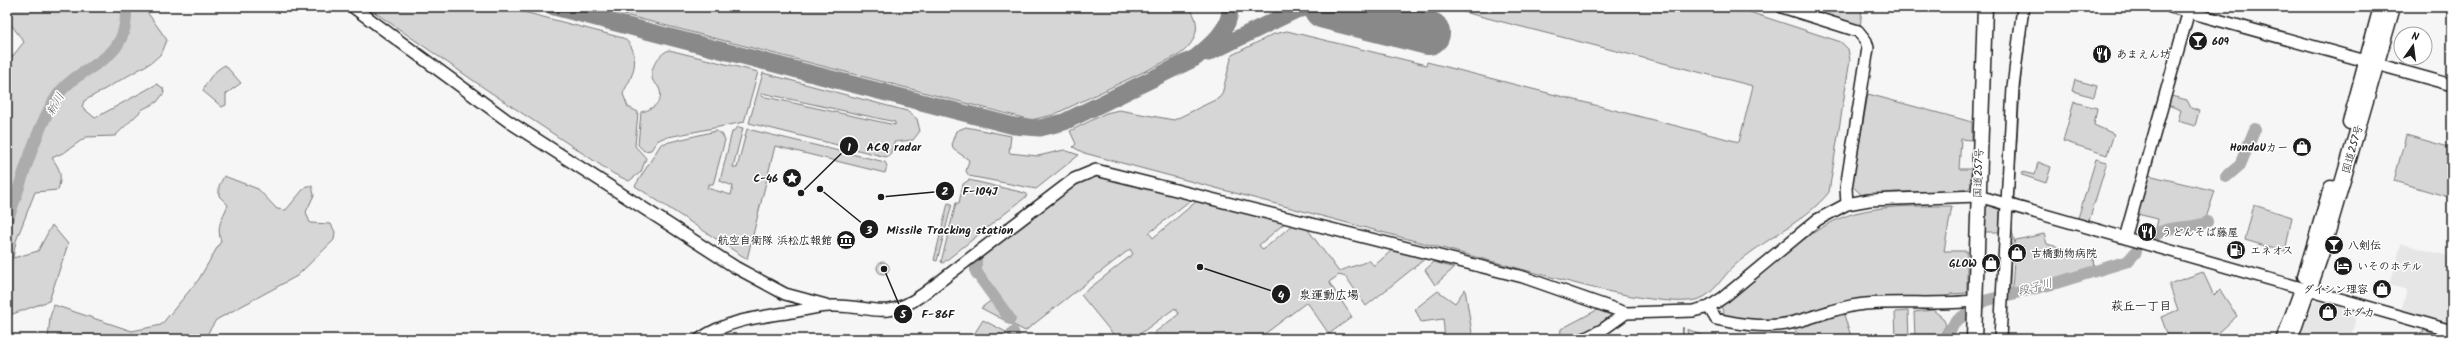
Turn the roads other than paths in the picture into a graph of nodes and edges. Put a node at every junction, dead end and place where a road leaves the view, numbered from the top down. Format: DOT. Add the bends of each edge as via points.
graph roads {
  1 [pos="353,7"];
  2 [pos="1782,7"];
  3 [pos="1985,7"];
  4 [pos="2023,7"];
  5 [pos="2171,7"];
  6 [pos="2381,7"];
  7 [pos="2393,7"];
  8 [pos="2189,9"];
  9 [pos="2371,63"];
  10 [pos="2452,85"];
  11 [pos="1978,196"];
  12 [pos="1848,204"];
  13 [pos="2007,204"];
  14 [pos="2125,238"];
  15 [pos="2305,289"];
  16 [pos="832,306"];
  17 [pos="1974,306"];
  18 [pos="1709,307"];
  19 [pos="1626,313"];
  20 [pos="2452,331"];
  21 [pos="700,339"];
  22 [pos="1584,339"];
  23 [pos="1974,339"];
  24 [pos="2000,339"];
  25 [pos="2282,339"];
  26 [pos="2292,339"];
  1 -- 16 [label="street" via="508,121 754,279 785,294"];
  2 -- 12 [label="street" via="1858,31 1866,41 1868,48 1846,188"];
  3 -- 11 [label="highway, 国道257号"];
  4 -- 13 [label="street" via="2013,87"];
  5 -- 8 [label="street"];
  6 -- 9 [label="highway, 国道257号"];
  7 -- 9 [label="highway, 国道257号"];
  8 -- 9 [label="street"];
  8 -- 14 [label="street"];
  9 -- 10 [label="street"];
  9 -- 15 [label="highway, 国道257号" via="2324,249"];
  11 -- 12 [label="street" via="1869,200"];
  11 -- 13 [label="street"];
  11 -- 17 [label="highway, 国道257号"];
  12 -- 18 [label="street" via="1817,220"];
  13 -- 14 [label="street"];
  13 -- 24 [label="street"];
  14 -- 15 [label="street"];
  15 -- 20 [label="street"];
  15 -- 25 [label="street"];
  15 -- 26 [label="street"];
  16 -- 19 [label="street" via="880,312 910,303 1074,179 1096,170 1523,277"];
  16 -- 21 [label="street" via="735,322 712,330"];
  17 -- 18 [label="street" via="1865,304 1845,307 1786,324 1762,326 1716,319"];
  17 -- 23 [label="highway, 国道257号"];
  18 -- 19 [label="street" via="1673,313"];
  19 -- 22 [label="street"];
}
